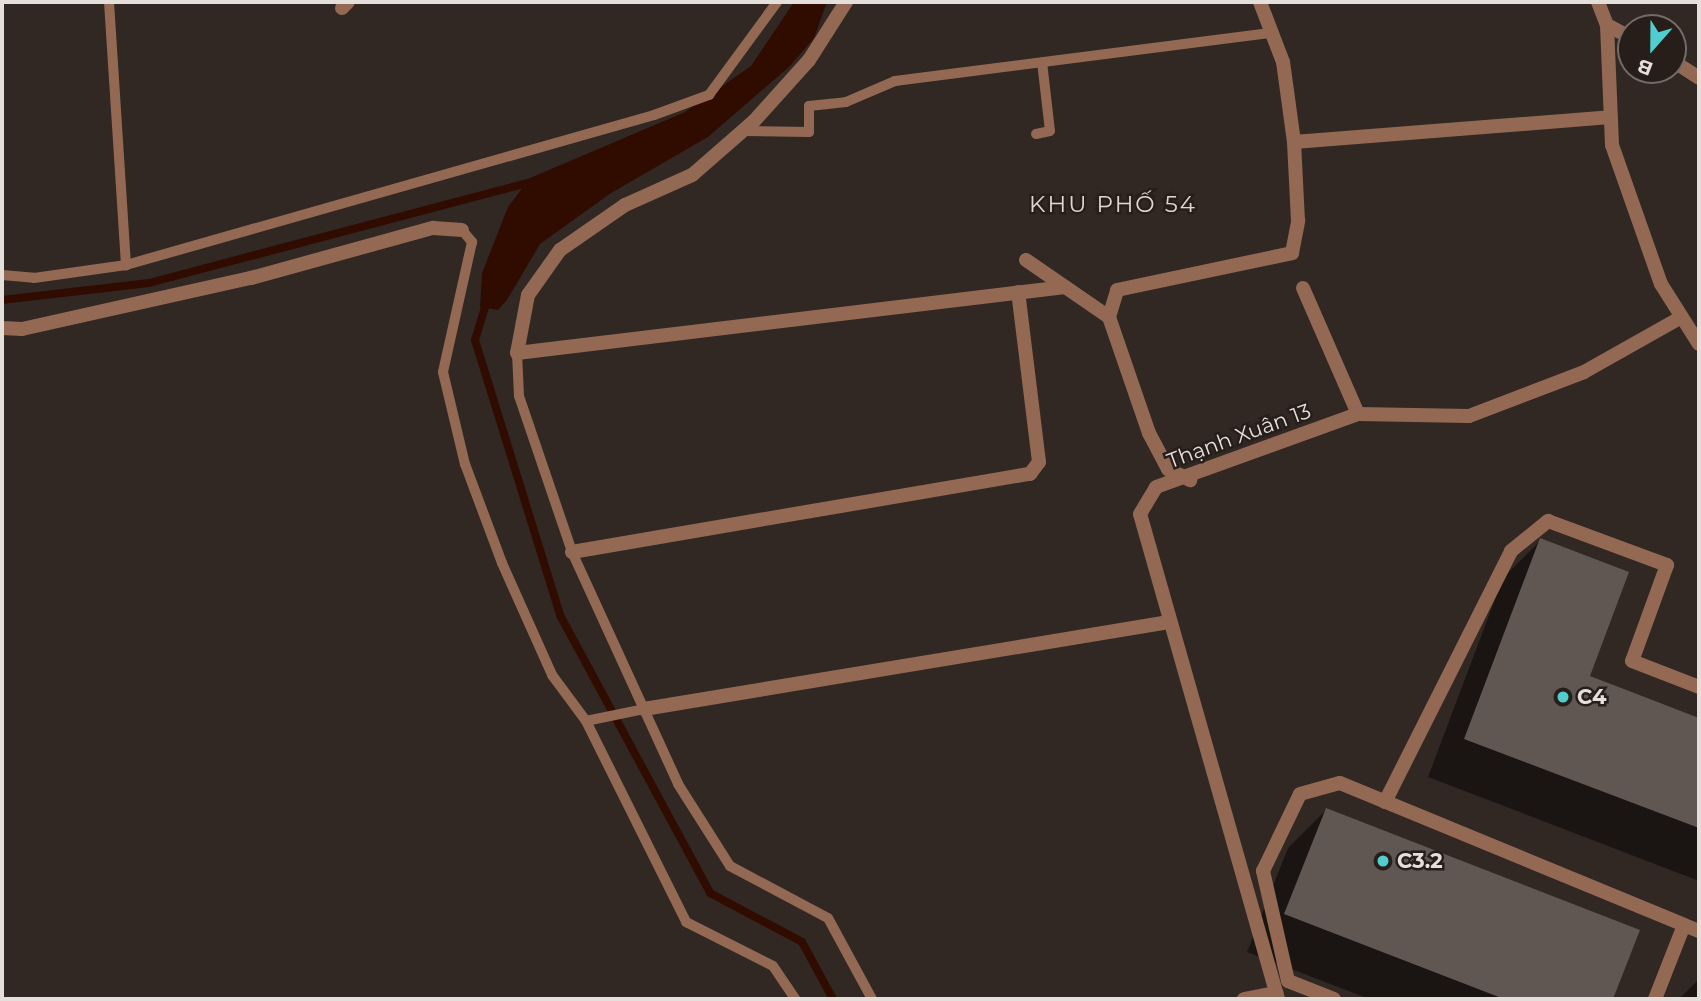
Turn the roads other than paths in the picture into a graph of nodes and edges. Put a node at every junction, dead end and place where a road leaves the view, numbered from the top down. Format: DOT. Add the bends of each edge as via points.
graph roads {
  1 [pos="109,2"];
  2 [pos="777,2"];
  3 [pos="846,2"];
  4 [pos="1260,2"];
  5 [pos="1598,2"];
  6 [pos="1607,25"];
  7 [pos="1617,30"];
  8 [pos="1272,33"];
  9 [pos="1042,62"];
  10 [pos="1610,117"];
  11 [pos="742,131"];
  12 [pos="1036,134"];
  13 [pos="1294,142"];
  14 [pos="462,230"];
  15 [pos="1026,260"];
  16 [pos="126,265"];
  17 [pos="2,275"];
  18 [pos="1065,287"];
  19 [pos="1303,288"];
  20 [pos="1018,292"];
  21 [pos="1109,317"];
  22 [pos="1678,318"];
  23 [pos="2,328"];
  24 [pos="1699,344"];
  25 [pos="517,353"];
  26 [pos="1358,414"];
  27 [pos="1190,480"];
  28 [pos="572,552"];
  29 [pos="1169,622"];
  30 [pos="1699,687"];
  31 [pos="644,709"];
  32 [pos="586,721"];
  33 [pos="1385,802"];
  34 [pos="1684,925"];
  35 [pos="1699,930"];
  36 [pos="1277,996"];
  37 [pos="795,999"];
  38 [pos="872,999"];
  39 [pos="1244,999"];
  40 [pos="1334,999"];
  41 [pos="1655,999"];
  1 -- 16 [label="lane"];
  2 -- 16 [label="lane" via="709,95 506,161"];
  3 -- 11 [label="street" via="809,60"];
  4 -- 8 [label="street"];
  5 -- 6 [label="street"];
  6 -- 7 [label="street"];
  6 -- 10 [label="street"];
  8 -- 9 [label="lane"];
  8 -- 13 [label="street"];
  9 -- 11 [label="lane" via="874,85 846,102 809,106 809,132"];
  9 -- 12 [label="lane" via="1051,131"];
  10 -- 13 [label="street"];
  10 -- 22 [label="street" via="1612,145"];
  11 -- 25 [label="street" via="692,175 625,205 560,250 528,295"];
  13 -- 21 [label="street" via="1298,221 1293,253 1117,290"];
  14 -- 23 [label="street" via="433,228 251,278 22,329"];
  14 -- 32 [label="lane" via="470,251 443,372 454,426 502,563 552,675"];
  15 -- 18 [label="street"];
  16 -- 17 [label="lane" via="34,278"];
  18 -- 20 [label="street"];
  18 -- 21 [label="street"];
  19 -- 26 [label="street"];
  20 -- 25 [label="street"];
  20 -- 28 [label="street" via="1039,462 1030,474"];
  21 -- 27 [label="street" via="1150,433 1168,469"];
  22 -- 24 [label="street"];
  22 -- 26 [label="street, Thạnh Xuân 13" via="1584,372 1469,416"];
  25 -- 28 [label="lane" via="519,396"];
  26 -- 27 [label="street, Thạnh Xuân 13"];
  27 -- 29 [label="street, Thạnh Xuân 13" via="1156,487 1140,514"];
  28 -- 31 [label="lane"];
  29 -- 31 [label="street"];
  29 -- 36 [label="street, Thạnh Xuân 13"];
  30 -- 33 [label="street" via="1632,661 1667,565 1548,521 1511,551"];
  31 -- 32 [label="lane"];
  31 -- 38 [label="lane" via="678,784 730,866 828,918"];
  32 -- 37 [label="lane" via="686,922 773,966"];
  33 -- 34 [label="street"];
  33 -- 40 [label="street" via="1340,783 1300,794 1263,871 1288,981"];
  34 -- 35 [label="street"];
  34 -- 41 [label="street"];
  36 -- 39 [label="street"];
}
